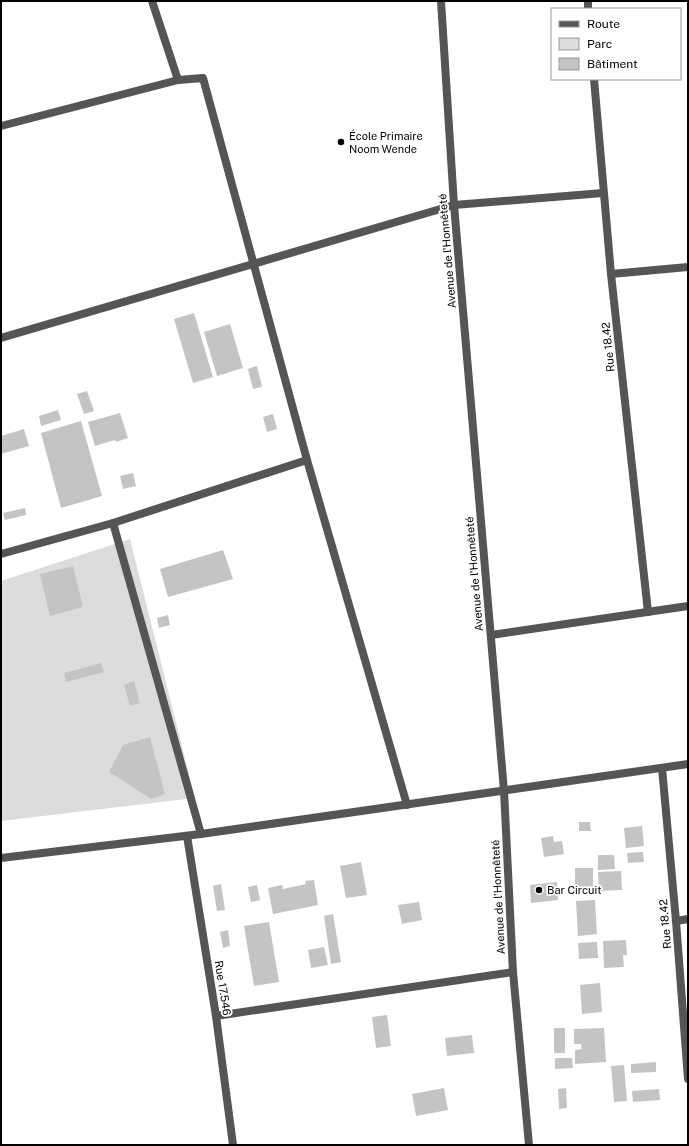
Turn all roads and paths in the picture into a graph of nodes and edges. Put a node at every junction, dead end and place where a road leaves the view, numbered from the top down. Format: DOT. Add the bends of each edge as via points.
graph roads {
  1 [pos="152,1"];
  2 [pos="441,1"];
  3 [pos="178,80"];
  4 [pos="594,80"];
  5 [pos="1,126"];
  6 [pos="603,193"];
  7 [pos="454,205"];
  8 [pos="254,264"];
  9 [pos="688,267"];
  10 [pos="611,274"];
  11 [pos="1,338"];
  12 [pos="307,460"];
  13 [pos="113,523"];
  14 [pos="1,554"];
  15 [pos="688,606"];
  16 [pos="648,612"];
  17 [pos="491,635"];
  18 [pos="688,764"];
  19 [pos="662,768"];
  20 [pos="504,791"];
  21 [pos="407,806"];
  22 [pos="201,834"];
  23 [pos="187,836"];
  24 [pos="1,858"];
  25 [pos="688,919"];
  26 [pos="676,921"];
  27 [pos="513,972"];
  28 [pos="216,1016"];
  29 [pos="688,1079"];
  30 [pos="233,1145"];
  31 [pos="526,1145"];
  1 -- 3 [label="street"];
  2 -- 7 [label="street, Avenue de l'Honnêteté"];
  3 -- 5 [label="street"];
  3 -- 8 [label="street" via="203,78"];
  4 -- 6 [label="street, Rue 18.42"];
  6 -- 7 [label="street"];
  6 -- 10 [label="street, Rue 18.42"];
  7 -- 8 [label="street"];
  7 -- 17 [label="street, Avenue de l'Honnêteté"];
  8 -- 11 [label="street"];
  8 -- 12 [label="street"];
  9 -- 10 [label="street"];
  10 -- 16 [label="street, Rue 18.42"];
  12 -- 13 [label="street"];
  12 -- 21 [label="street"];
  13 -- 14 [label="street"];
  13 -- 22 [label="street"];
  15 -- 16 [label="street"];
  16 -- 17 [label="street"];
  17 -- 20 [label="street, Avenue de l'Honnêteté"];
  18 -- 19 [label="street"];
  19 -- 20 [label="street"];
  19 -- 26 [label="street, Rue 18.42"];
  20 -- 21 [label="street"];
  20 -- 27 [label="street, Avenue de l'Honnêteté"];
  21 -- 22 [label="street"];
  22 -- 23 [label="street"];
  23 -- 24 [label="street"];
  23 -- 28 [label="street, Rue 17.546"];
  25 -- 26 [label="street"];
  26 -- 29 [label="street, Rue 18.42"];
  27 -- 28 [label="street"];
  27 -- 31 [label="street, Avenue de l'Honnêteté"];
  28 -- 30 [label="street, Rue 17.546"];
}
